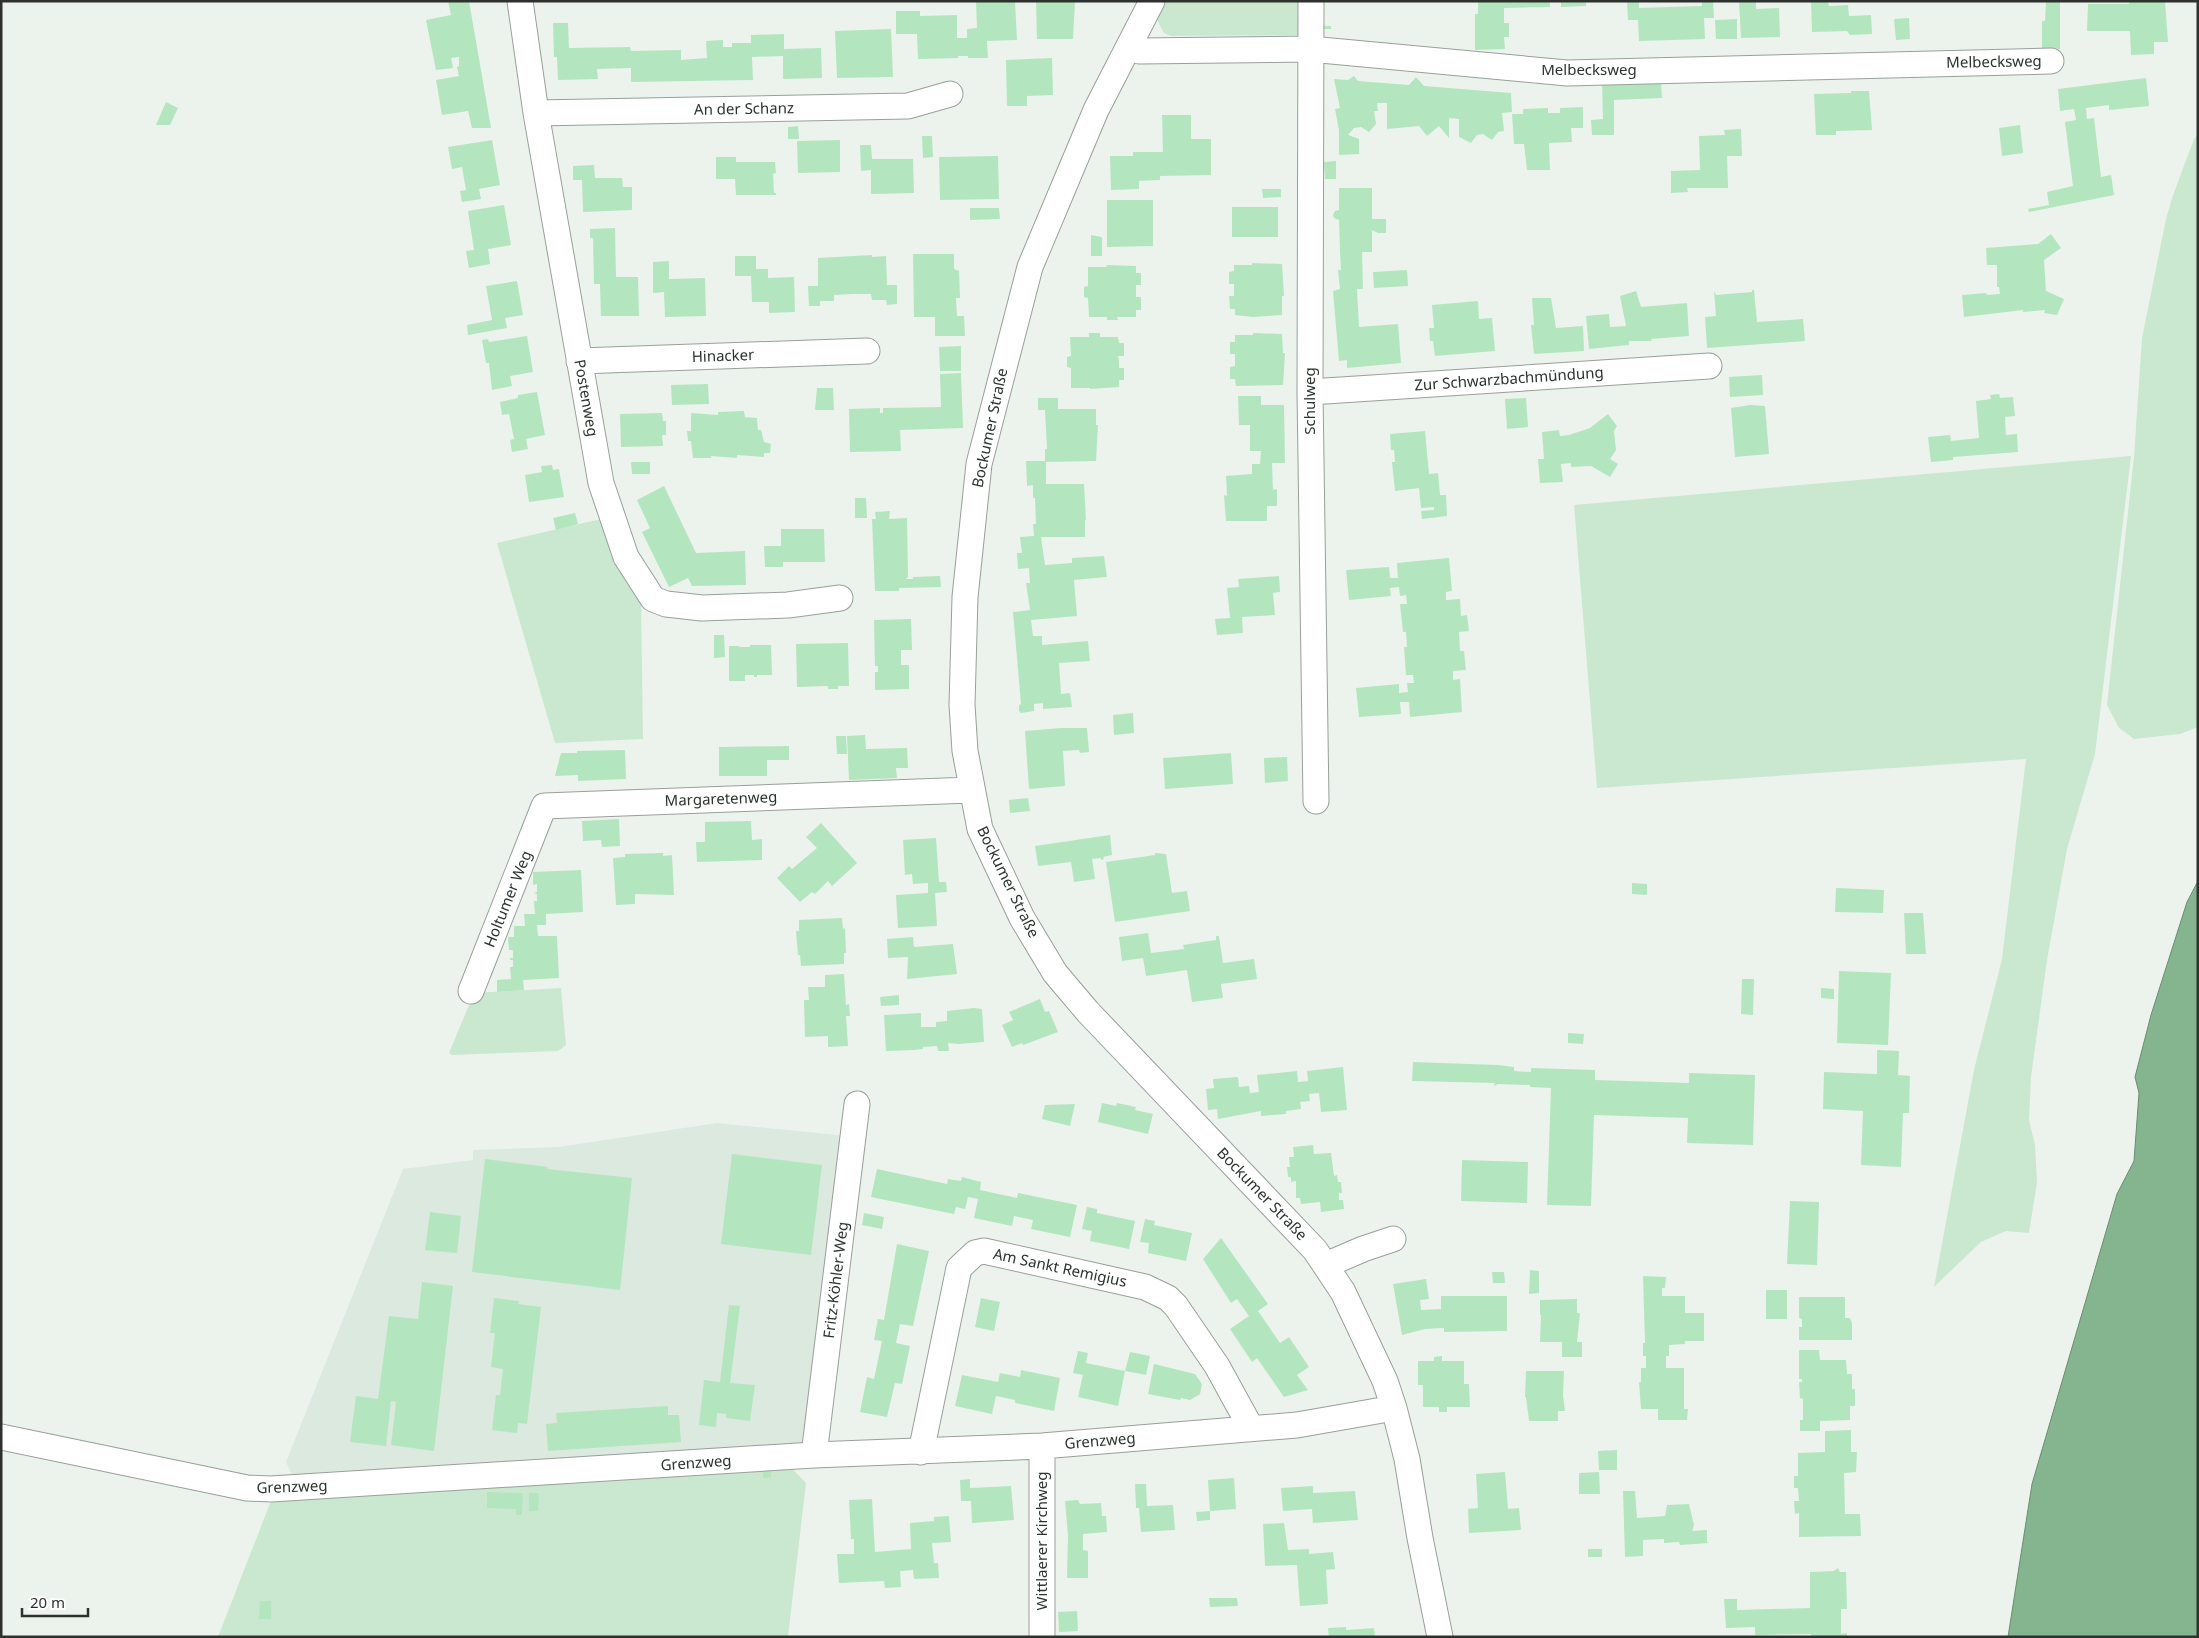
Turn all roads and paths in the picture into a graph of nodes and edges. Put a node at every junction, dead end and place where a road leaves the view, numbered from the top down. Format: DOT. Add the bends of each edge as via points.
graph roads {
  1 [pos="520,1"];
  2 [pos="1152,1"];
  3 [pos="1311,1"];
  4 [pos="1129,46"];
  5 [pos="1310,49"];
  6 [pos="2051,61"];
  7 [pos="950,94"];
  8 [pos="536,113"];
  9 [pos="867,351"];
  10 [pos="579,361"];
  11 [pos="1709,366"];
  12 [pos="1310,392"];
  13 [pos="840,598"];
  14 [pos="972,790"];
  15 [pos="1316,801"];
  16 [pos="544,806"];
  17 [pos="471,991"];
  18 [pos="857,1104"];
  19 [pos="1393,1239"];
  20 [pos="1326,1265"];
  21 [pos="1394,1408"];
  22 [pos="1251,1428"];
  23 [pos="1,1437"];
  24 [pos="1042,1446"];
  25 [pos="921,1452"];
  26 [pos="814,1455"];
  27 [pos="1042,1637"];
  28 [pos="1440,1637"];
  1 -- 8 [label="street, Postenweg"];
  2 -- 4 [label="street, Bockumer Straße"];
  3 -- 5 [label="street, Schulweg"];
  4 -- 5 [label="street, Melbecksweg" via="1139,50"];
  4 -- 14 [label="street, Bockumer Straße" via="1096,110 1030,266 979,464 966,590 962,704"];
  5 -- 6 [label="street, Melbecksweg" via="1567,73"];
  5 -- 12 [label="street, Schulweg"];
  7 -- 8 [label="street, An der Schanz" via="908,106"];
  8 -- 10 [label="street, Postenweg"];
  9 -- 10 [label="street, Hinacker"];
  10 -- 13 [label="street, Postenweg" via="601,483 626,557 654,600 702,608 788,605"];
  11 -- 12 [label="street, Zur Schwarzbachmündung"];
  12 -- 15 [label="street, Schulweg"];
  14 -- 16 [label="street, Margaretenweg"];
  14 -- 20 [label="street, Bockumer Straße" via="980,829 1022,918 1055,973"];
  16 -- 17 [label="street, Holtumer Weg"];
  18 -- 26 [label="street, Fritz-Köhler-Weg"];
  19 -- 20 [label="street"];
  20 -- 21 [label="street, Bockumer Straße" via="1343,1292 1385,1381"];
  21 -- 22 [label="street, Grenzweg" via="1296,1425"];
  21 -- 28 [label="street, Bockumer Straße"];
  22 -- 24 [label="street, Grenzweg"];
  22 -- 25 [label="street, Am Sankt Remigius" via="1217,1366 1168,1298 1145,1287 984,1252 975,1253 959,1268"];
  23 -- 26 [label="street, Grenzweg" via="247,1488 271,1489"];
  24 -- 25 [label="street, Grenzweg"];
  24 -- 27 [label="street, Wittlaerer Kirchweg"];
  25 -- 26 [label="street, Grenzweg"];
}
